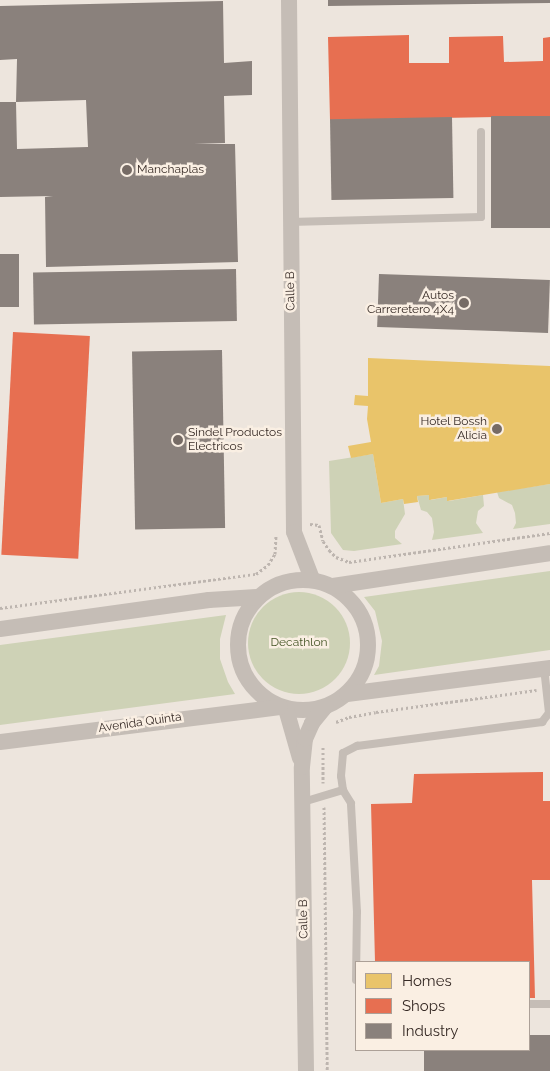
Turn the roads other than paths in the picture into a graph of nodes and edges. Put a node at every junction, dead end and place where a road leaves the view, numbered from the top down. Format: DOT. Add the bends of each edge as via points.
graph roads {
  1 [pos="289,0"];
  2 [pos="481,132"];
  3 [pos="290,222"];
  4 [pos="550,553"];
  5 [pos="312,579"];
  6 [pos="334,586"];
  7 [pos="258,597"];
  8 [pos="0,628"];
  9 [pos="547,668"];
  10 [pos="347,694"];
  11 [pos="326,707"];
  12 [pos="283,708"];
  13 [pos="549,715"];
  14 [pos="0,742"];
  15 [pos="302,767"];
  16 [pos="343,790"];
  17 [pos="303,802"];
  18 [pos="356,961"];
  19 [pos="530,1004"];
  20 [pos="550,1004"];
  21 [pos="306,1071"];
  1 -- 3 [label="street, Calle B"];
  2 -- 3 [label="lane" via="481,217"];
  3 -- 5 [label="street, Calle B" via="294,532"];
  4 -- 6 [label="street"];
  5 -- 6 [label="street"];
  5 -- 7 [label="street" via="274,586"];
  6 -- 10 [label="street" via="354,602 366,624 369,650 363,674"];
  7 -- 8 [label="street" via="209,600"];
  7 -- 12 [label="street" via="245,615 238,636 239,658 247,679 261,695"];
  9 -- 10 [label="street"];
  9 -- 13 [label="lane"];
  10 -- 11 [label="street"];
  11 -- 12 [label="street" via="311,711"];
  11 -- 15 [label="street, Calle B" via="312,723 305,739"];
  12 -- 14 [label="street, Avenida Quinta"];
  12 -- 15 [label="street, Calle B"];
  13 -- 16 [label="lane" via="542,722 357,746 343,753"];
  15 -- 17 [label="street, Calle B"];
  16 -- 17 [label="lane"];
  16 -- 18 [label="lane" via="351,803"];
  17 -- 21 [label="street, Calle B"];
  19 -- 20 [label="lane"];
}
